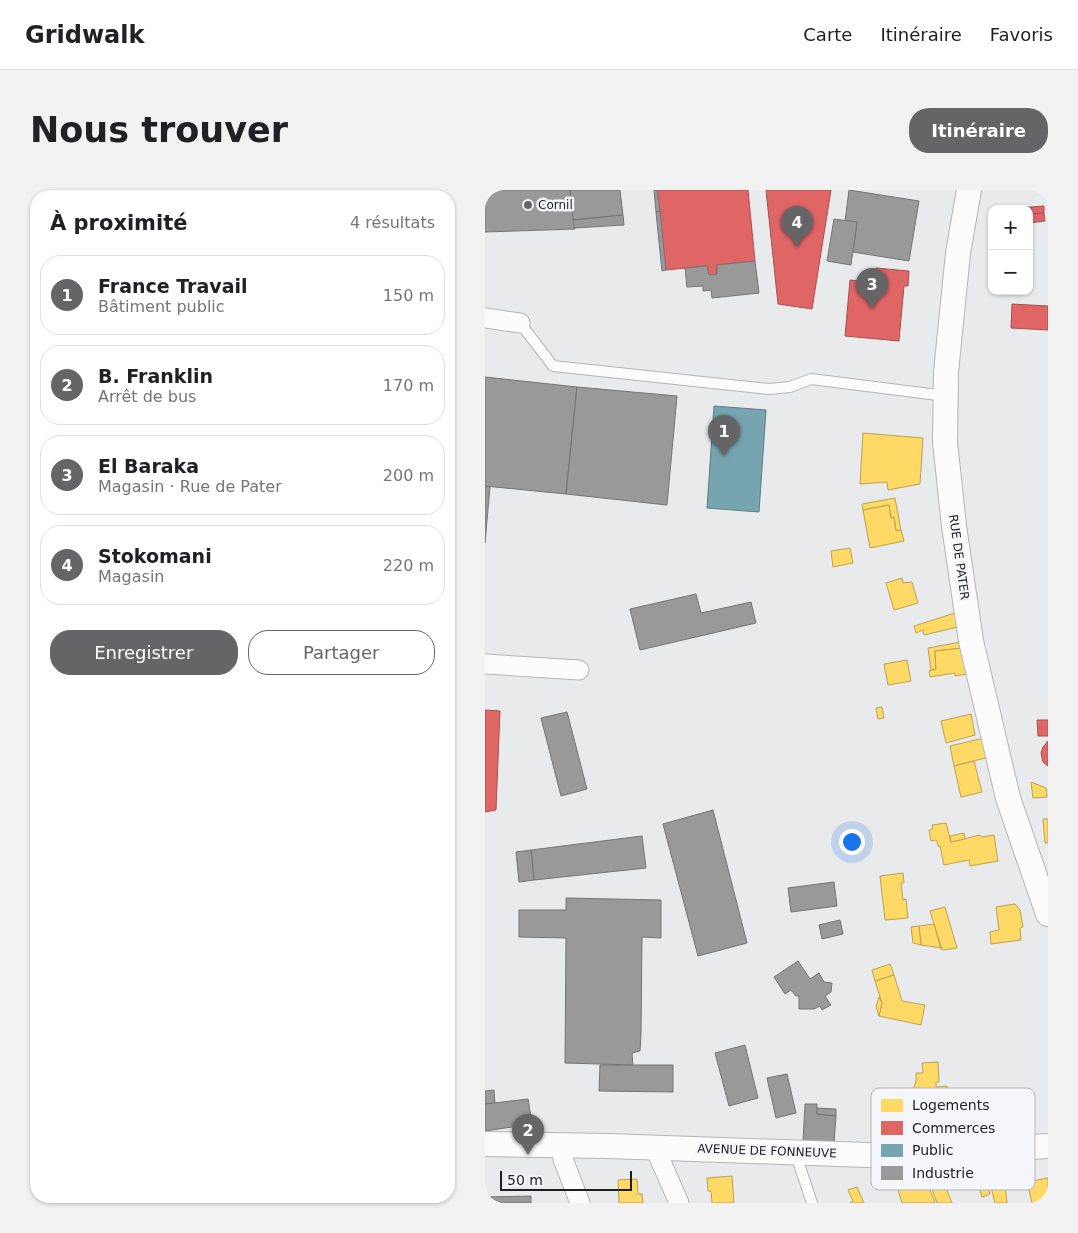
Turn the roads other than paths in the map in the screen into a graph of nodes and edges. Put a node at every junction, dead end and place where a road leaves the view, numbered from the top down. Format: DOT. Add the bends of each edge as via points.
graph roads {
  1 [pos="969,190"];
  2 [pos="485,318"];
  3 [pos="520,323"];
  4 [pos="946,406"];
  5 [pos="485,664"];
  6 [pos="579,670"];
  7 [pos="1048,914"];
  8 [pos="485,1144"];
  9 [pos="563,1145"];
  10 [pos="1048,1146"];
  11 [pos="1035,1147"];
  12 [pos="655,1148"];
  13 [pos="795,1152"];
  14 [pos="871,1155"];
  15 [pos="580,1203"];
  16 [pos="679,1203"];
  17 [pos="812,1203"];
  1 -- 4 [label="street, RUE DE PATER" via="958,253 946,372"];
  2 -- 3 [label="street"];
  3 -- 4 [label="lane" via="553,366 769,389 790,387 811,379"];
  4 -- 7 [label="street, RUE DE PATER" via="945,442 971,641 1008,798"];
  5 -- 6 [label="street"];
  8 -- 9 [label="street, AVENUE DE FONNEUVE"];
  9 -- 12 [label="street, AVENUE DE FONNEUVE"];
  9 -- 15 [label="street" via="563,1159"];
  10 -- 11 [label="street, AVENUE DE FONNEUVE"];
  12 -- 13 [label="street, AVENUE DE FONNEUVE"];
  12 -- 16 [label="street"];
  13 -- 14 [label="street, AVENUE DE FONNEUVE"];
  13 -- 17 [label="lane"];
}
